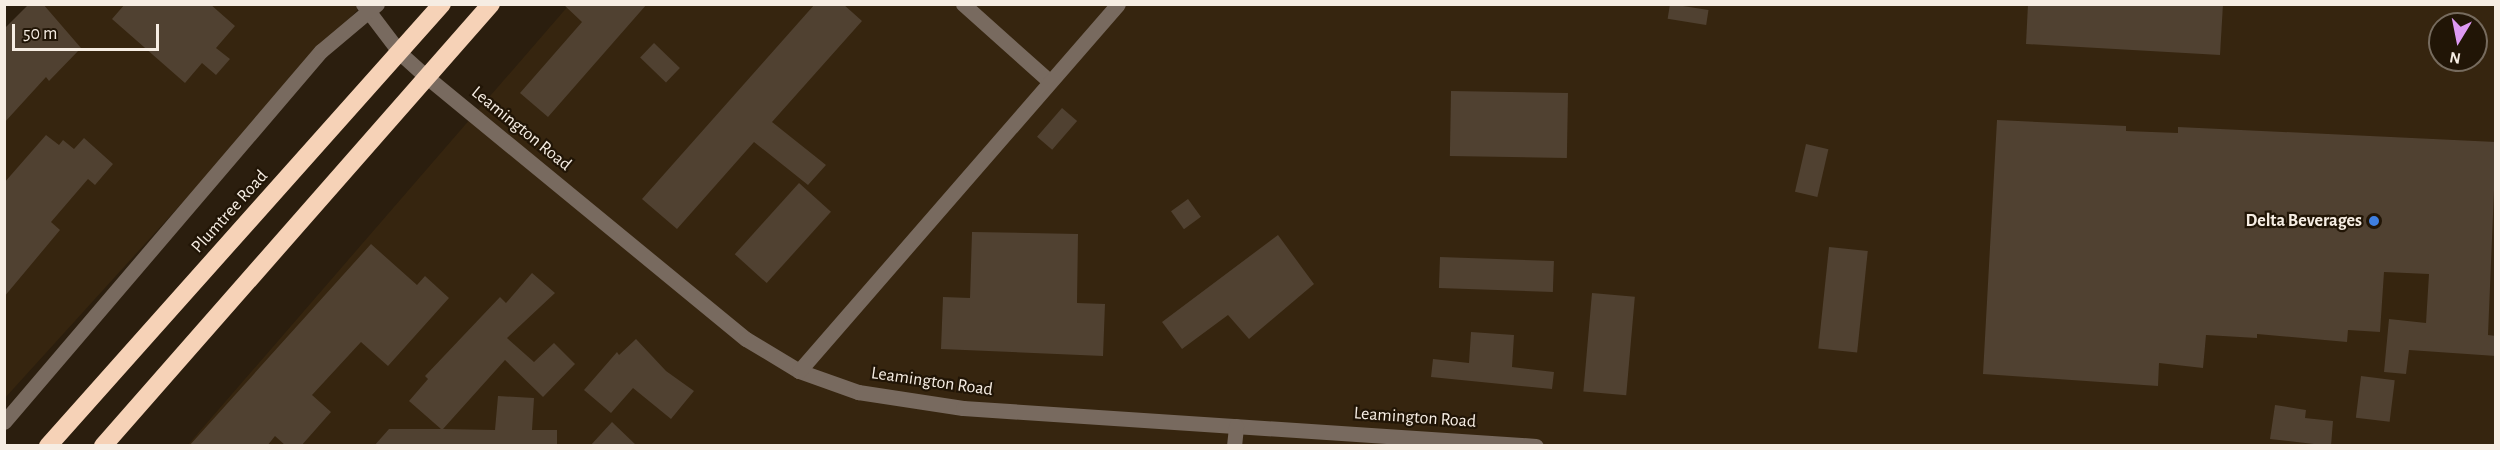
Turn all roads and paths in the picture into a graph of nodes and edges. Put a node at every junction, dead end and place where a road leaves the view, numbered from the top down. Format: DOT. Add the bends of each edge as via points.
graph roads {
  1 [pos="442,4"];
  2 [pos="491,4"];
  3 [pos="963,4"];
  4 [pos="1118,4"];
  5 [pos="369,7"];
  6 [pos="401,54"];
  7 [pos="428,78"];
  8 [pos="1049,81"];
  9 [pos="799,371"];
  10 [pos="4,422"];
  11 [pos="1236,426"];
  12 [pos="1429,442"];
  13 [pos="48,446"];
  14 [pos="103,446"];
  15 [pos="1234,446"];
  16 [pos="1536,446"];
  1 -- 6 [label="highway, Plumtree Road"];
  2 -- 7 [label="highway"];
  3 -- 8 [label="street"];
  4 -- 8 [label="street"];
  5 -- 6 [label="street, Leamington Road"];
  5 -- 10 [label="street" via="321,51"];
  6 -- 7 [label="street, Leamington Road"];
  6 -- 13 [label="highway, Plumtree Road"];
  7 -- 9 [label="street, Leamington Road" via="746,339"];
  7 -- 14 [label="highway"];
  8 -- 9 [label="street"];
  9 -- 11 [label="street, Leamington Road" via="858,392 963,408"];
  11 -- 12 [label="street, Leamington Road"];
  11 -- 15 [label="street"];
  12 -- 16 [label="street, Leamington Road"];
}
